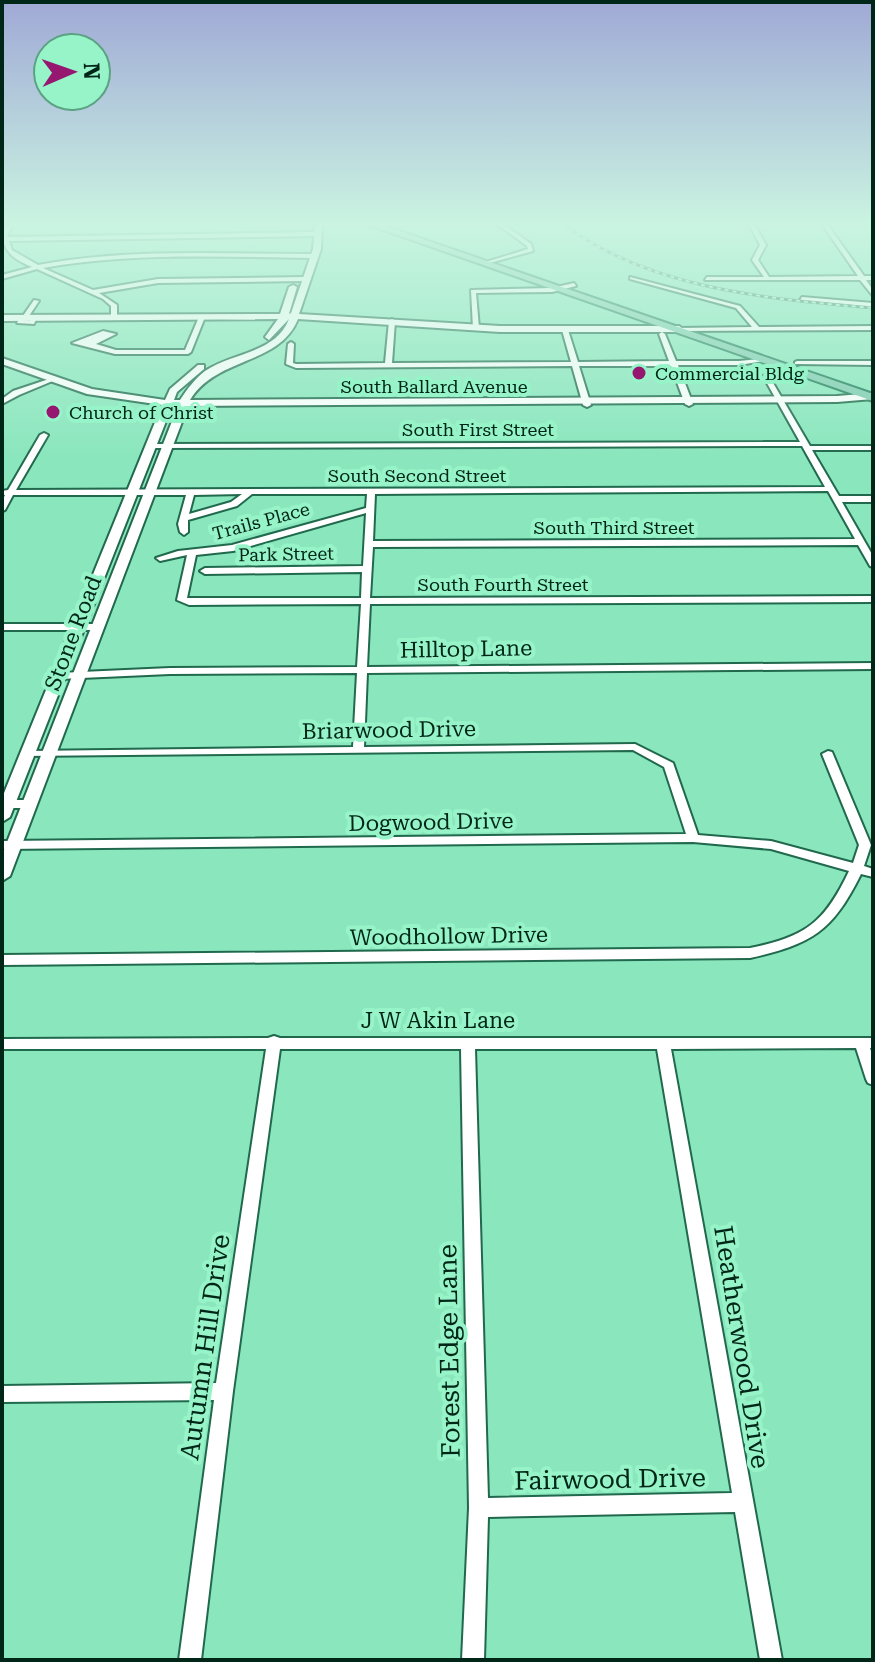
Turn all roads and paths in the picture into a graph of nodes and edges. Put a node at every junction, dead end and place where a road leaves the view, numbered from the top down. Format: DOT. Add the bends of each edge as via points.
graph roads {
  1 [pos="36,301"];
  2 [pos="108,302"];
  3 [pos="290,302"];
  4 [pos="298,302"];
  5 [pos="474,302"];
  6 [pos="593,302"];
  7 [pos="622,302"];
  8 [pos="718,302"];
  9 [pos="832,302"];
  10 [pos="873,305"];
  11 [pos="296,316"];
  12 [pos="202,317"];
  13 [pos="283,317"];
  14 [pos="2,318"];
  15 [pos="27,318"];
  16 [pos="114,318"];
  17 [pos="392,321"];
  18 [pos="650,325"];
  19 [pos="476,328"];
  20 [pos="757,328"];
  21 [pos="873,328"];
  22 [pos="679,329"];
  23 [pos="701,329"];
  24 [pos="565,330"];
  25 [pos="662,334"];
  26 [pos="90,344"];
  27 [pos="291,344"];
  28 [pos="768,360"];
  29 [pos="2,361"];
  30 [pos="797,363"];
  31 [pos="873,363"];
  32 [pos="673,364"];
  33 [pos="575,365"];
  34 [pos="388,366"];
  35 [pos="2,370"];
  36 [pos="766,376"];
  37 [pos="45,382"];
  38 [pos="843,393"];
  39 [pos="872,396"];
  40 [pos="2,402"];
  41 [pos="688,402"];
  42 [pos="781,402"];
  43 [pos="586,403"];
  44 [pos="167,405"];
  45 [pos="183,405"];
  46 [pos="44,435"];
  47 [pos="151,446"];
  48 [pos="167,446"];
  49 [pos="807,446"];
  50 [pos="873,448"];
  51 [pos="832,489"];
  52 [pos="371,491"];
  53 [pos="191,492"];
  54 [pos="250,492"];
  55 [pos="6,493"];
  56 [pos="132,493"];
  57 [pos="149,493"];
  58 [pos="838,499"];
  59 [pos="873,499"];
  60 [pos="2,508"];
  61 [pos="370,509"];
  62 [pos="184,518"];
  63 [pos="184,532"];
  64 [pos="860,542"];
  65 [pos="369,544"];
  66 [pos="192,553"];
  67 [pos="160,558"];
  68 [pos="872,559"];
  69 [pos="367,569"];
  70 [pos="205,571"];
  71 [pos="873,599"];
  72 [pos="365,601"];
  73 [pos="2,627"];
  74 [pos="79,627"];
  75 [pos="99,627"];
  76 [pos="873,666"];
  77 [pos="362,670"];
  78 [pos="59,676"];
  79 [pos="80,676"];
  80 [pos="358,751"];
  81 [pos="27,754"];
  82 [pos="50,754"];
  83 [pos="828,754"];
  84 [pos="30,804"];
  85 [pos="4,808"];
  86 [pos="693,838"];
  87 [pos="8,845"];
  88 [pos="857,867"];
  89 [pos="873,873"];
  90 [pos="2,876"];
  91 [pos="2,960"];
  92 [pos="274,1041"];
  93 [pos="468,1042"];
  94 [pos="663,1043"];
  95 [pos="867,1043"];
  96 [pos="2,1044"];
  97 [pos="873,1079"];
  98 [pos="224,1391"];
  99 [pos="2,1394"];
  100 [pos="741,1502"];
  101 [pos="479,1508"];
  102 [pos="190,1660"];
  103 [pos="473,1660"];
  104 [pos="771,1660"];
  1 -- 15 [label="street"];
  2 -- 16 [label="street" via="114,305"];
  3 -- 13 [label="main road"];
  4 -- 11 [label="main road"];
  5 -- 19 [label="street"];
  6 -- 18 [label="main road"];
  7 -- 23 [label="main road"];
  8 -- 20 [label="street" via="738,307"];
  9 -- 10 [label="street"];
  11 -- 13 [label="main road"];
  11 -- 17 [label="main road"];
  11 -- 45 [label="main road, Stone Road" via="273,344 203,374"];
  12 -- 13 [label="main road"];
  12 -- 16 [label="main road"];
  12 -- 26 [label="street" via="188,352 115,352"];
  13 -- 44 [label="main road, Stone Road" via="265,341 189,374"];
  14 -- 15 [label="main road"];
  15 -- 16 [label="main road"];
  17 -- 19 [label="main road"];
  17 -- 34 [label="street"];
  18 -- 22 [label="main road"];
  18 -- 24 [label="main road"];
  19 -- 24 [label="main road"];
  20 -- 21 [label="street"];
  20 -- 23 [label="street"];
  22 -- 23 [label="street"];
  22 -- 28 [label="main road"];
  23 -- 30 [label="main road"];
  24 -- 33 [label="street"];
  25 -- 32 [label="street"];
  27 -- 34 [label="street" via="289,364"];
  28 -- 32 [label="street"];
  28 -- 38 [label="main road"];
  29 -- 37 [label="main road, South Ballard Avenue"];
  30 -- 31 [label="street"];
  30 -- 39 [label="main road"];
  32 -- 33 [label="street"];
  32 -- 41 [label="street"];
  33 -- 34 [label="street"];
  33 -- 43 [label="street"];
  35 -- 37 [label="main road, South Ballard Avenue"];
  36 -- 42 [label="street"];
  37 -- 40 [label="street"];
  37 -- 44 [label="main road, South Ballard Avenue" via="85,397"];
  38 -- 39 [label="main road, South Ballard Avenue"];
  38 -- 42 [label="main road, South Ballard Avenue"];
  39 -- 42 [label="main road, South Ballard Avenue"];
  41 -- 42 [label="main road, South Ballard Avenue"];
  41 -- 43 [label="main road, South Ballard Avenue"];
  42 -- 49 [label="street"];
  43 -- 45 [label="main road, South Ballard Avenue"];
  44 -- 45 [label="main road, South Ballard Avenue"];
  44 -- 47 [label="main road, Stone Road"];
  45 -- 48 [label="main road, Stone Road"];
  46 -- 55 [label="street"];
  47 -- 48 [label="street, South First Street"];
  47 -- 56 [label="main road, Stone Road"];
  48 -- 49 [label="street, South First Street"];
  48 -- 57 [label="main road, Stone Road"];
  49 -- 50 [label="street, South First Street"];
  49 -- 51 [label="street"];
  51 -- 52 [label="street, South Second Street"];
  51 -- 58 [label="street"];
  52 -- 54 [label="street, South Second Street"];
  52 -- 61 [label="street"];
  53 -- 54 [label="street, South Second Street"];
  53 -- 57 [label="street, South Second Street"];
  53 -- 62 [label="street, Trails Place"];
  54 -- 62 [label="street, Trails Place" via="234,504"];
  55 -- 56 [label="street, South Second Street"];
  55 -- 60 [label="street"];
  56 -- 57 [label="street, South Second Street"];
  56 -- 74 [label="main road, Stone Road"];
  57 -- 75 [label="main road, Stone Road"];
  58 -- 59 [label="street"];
  58 -- 64 [label="street"];
  61 -- 65 [label="street"];
  61 -- 66 [label="street, Trails Place" via="233,548"];
  62 -- 63 [label="street, Trails Place"];
  64 -- 65 [label="street, South Third Street"];
  64 -- 68 [label="street"];
  65 -- 69 [label="street"];
  66 -- 67 [label="street, Trails Place"];
  66 -- 72 [label="street, South Fourth Street" via="182,600"];
  69 -- 70 [label="street, Park Street"];
  69 -- 72 [label="street"];
  71 -- 72 [label="street, South Fourth Street"];
  72 -- 77 [label="street"];
  73 -- 74 [label="street"];
  74 -- 75 [label="street"];
  74 -- 78 [label="main road, Stone Road"];
  75 -- 79 [label="main road, Stone Road"];
  76 -- 77 [label="street, Hilltop Lane"];
  77 -- 79 [label="street, Hilltop Lane"];
  77 -- 80 [label="street"];
  78 -- 79 [label="street, Hilltop Lane"];
  78 -- 81 [label="main road, Stone Road"];
  79 -- 82 [label="main road, Stone Road"];
  80 -- 82 [label="street, Briarwood Drive"];
  80 -- 86 [label="street, Briarwood Drive" via="635,747 669,765"];
  81 -- 82 [label="street, Briarwood Drive"];
  81 -- 85 [label="main road, Stone Road"];
  82 -- 84 [label="main road, Stone Road"];
  83 -- 88 [label="street" via="865,845"];
  84 -- 85 [label="street"];
  84 -- 87 [label="main road, Stone Road"];
  86 -- 87 [label="street, Dogwood Drive"];
  86 -- 88 [label="street, Dogwood Drive" via="771,845"];
  87 -- 90 [label="main road, Stone Road"];
  88 -- 89 [label="street, Dogwood Drive"];
  88 -- 91 [label="street, Woodhollow Drive" via="820,928 780,948 750,953"];
  92 -- 93 [label="street, J W Akin Lane"];
  92 -- 96 [label="street, J W Akin Lane"];
  92 -- 98 [label="street, Autumn Hill Drive"];
  93 -- 94 [label="street, J W Akin Lane"];
  93 -- 101 [label="street, Forest Edge Lane"];
  94 -- 95 [label="street, J W Akin Lane"];
  94 -- 100 [label="street, Heatherwood Drive"];
  95 -- 97 [label="street"];
  98 -- 99 [label="street"];
  98 -- 102 [label="street, Autumn Hill Drive"];
  100 -- 101 [label="street, Fairwood Drive"];
  100 -- 104 [label="street, Heatherwood Drive"];
  101 -- 103 [label="street, Forest Edge Lane"];
}
